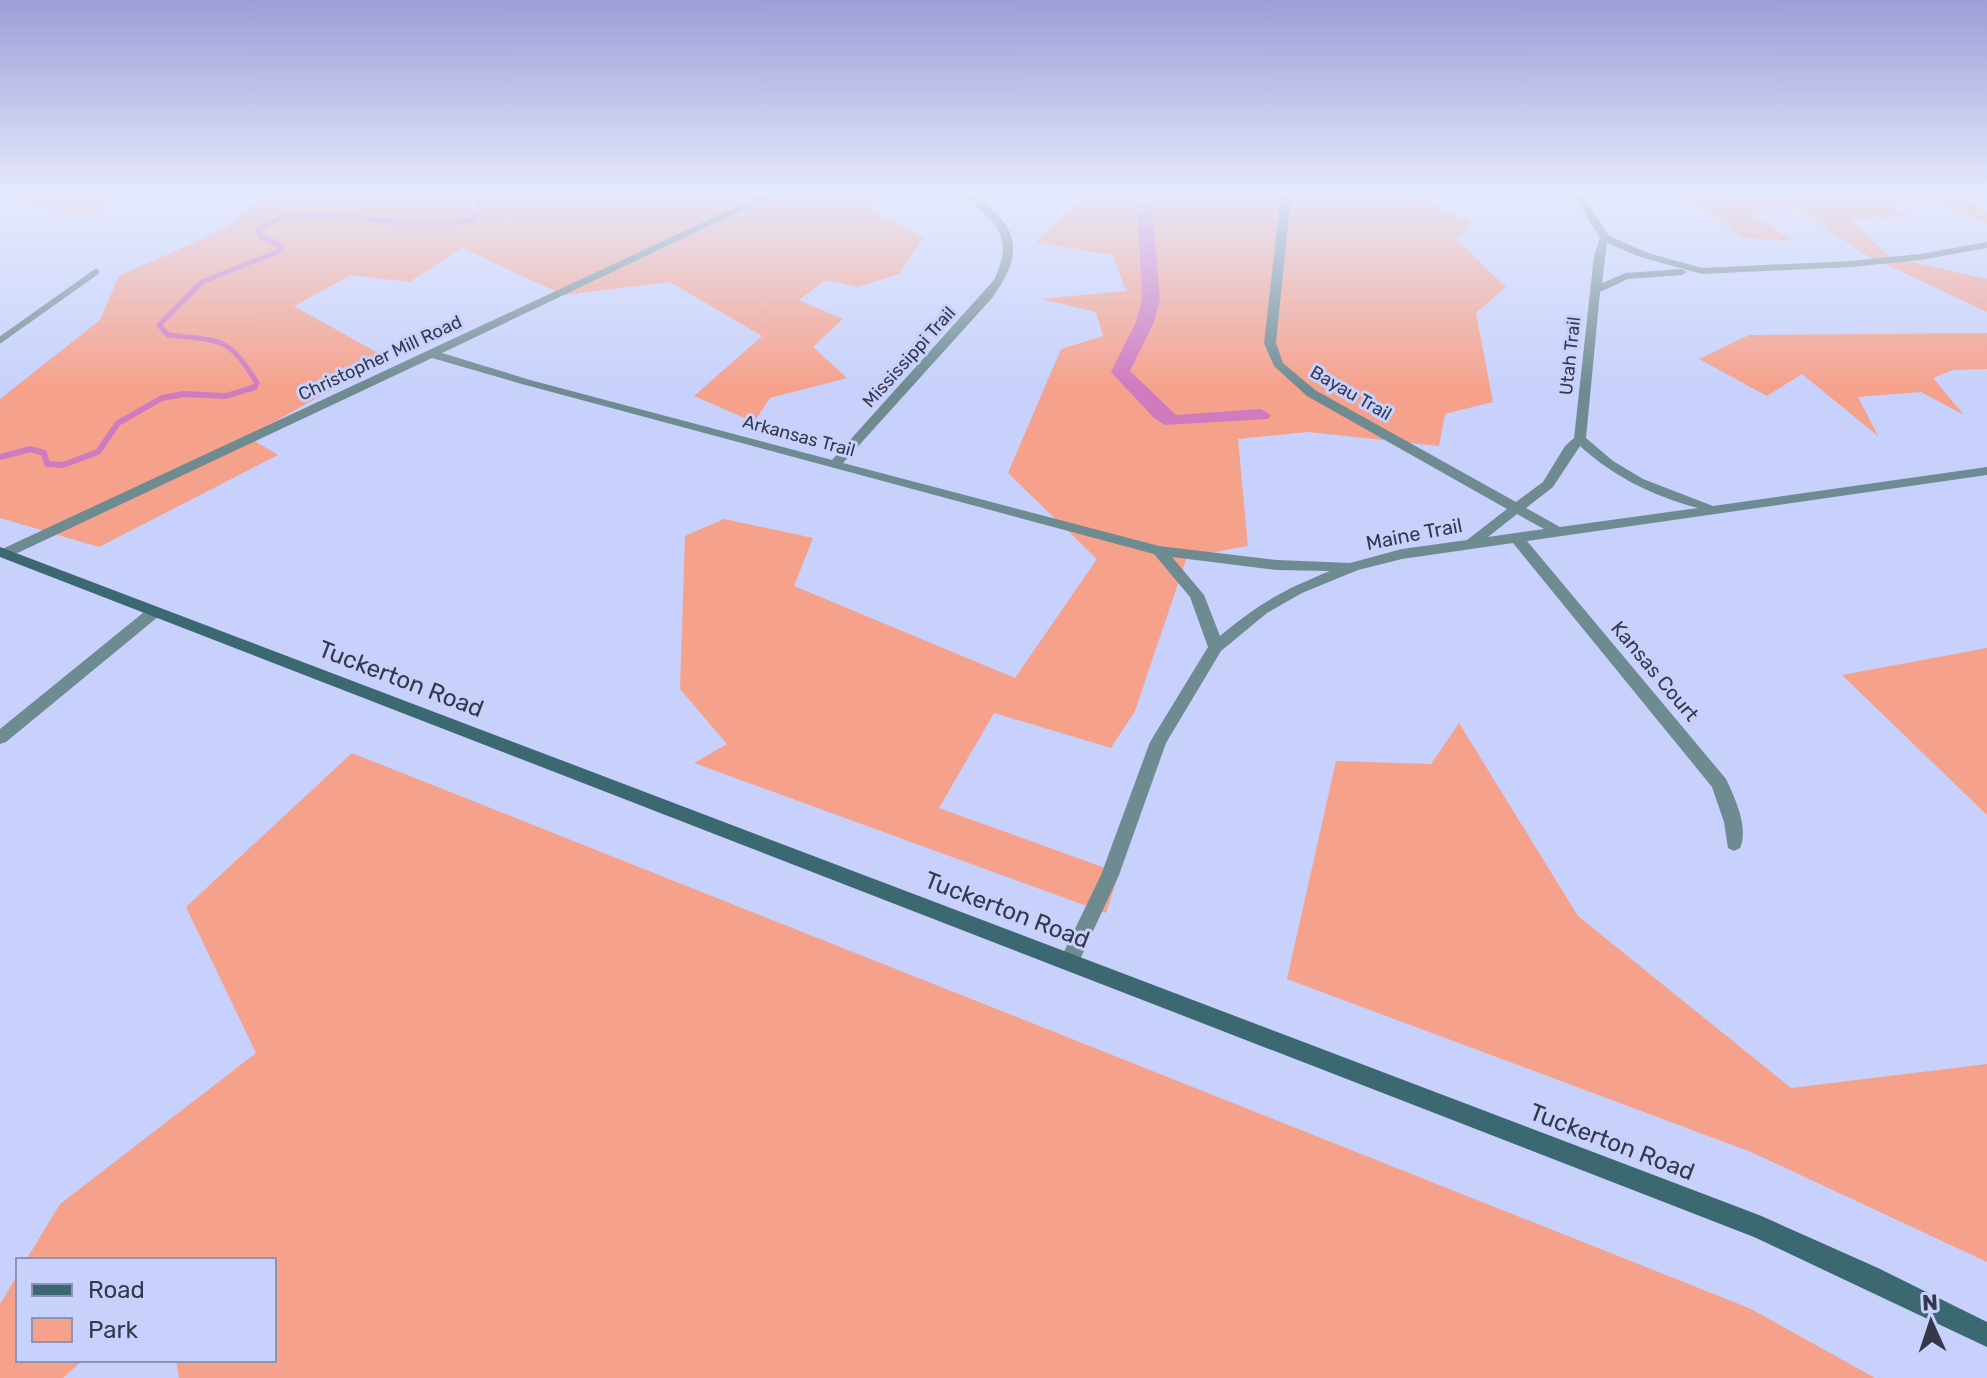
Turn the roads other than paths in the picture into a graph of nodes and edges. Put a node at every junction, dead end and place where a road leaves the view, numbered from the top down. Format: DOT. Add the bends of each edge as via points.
graph roads {
  1 [pos="635,258"];
  2 [pos="1009,258"];
  3 [pos="1279,258"];
  4 [pos="1598,258"];
  5 [pos="1656,258"];
  6 [pos="1895,258"];
  7 [pos="1702,271"];
  8 [pos="96,272"];
  9 [pos="1595,290"];
  10 [pos="0,340"];
  11 [pos="432,354"];
  12 [pos="1580,439"];
  13 [pos="835,464"];
  14 [pos="1987,471"];
  15 [pos="1519,508"];
  16 [pos="1716,508"];
  17 [pos="1557,531"];
  18 [pos="1517,538"];
  19 [pos="1473,542"];
  20 [pos="1159,551"];
  21 [pos="2,553"];
  22 [pos="1353,567"];
  23 [pos="154,612"];
  24 [pos="1216,647"];
  25 [pos="0,738"];
  26 [pos="1734,843"];
  27 [pos="1069,962"];
  28 [pos="1987,1335"];
  1 -- 11 [label="street, Christopher Mill Road"];
  2 -- 13 [label="street, Mississippi Trail" via="1005,274 988,296"];
  3 -- 15 [label="street, Bayau Trail" via="1270,343 1278,364 1311,393"];
  4 -- 9 [label="street, Utah Trail"];
  5 -- 7 [label="street"];
  6 -- 7 [label="street"];
  7 -- 9 [label="street" via="1626,276"];
  8 -- 10 [label="lane"];
  9 -- 12 [label="street, Utah Trail"];
  11 -- 13 [label="street, Arkansas Trail"];
  11 -- 21 [label="street, Christopher Mill Road"];
  12 -- 15 [label="street" via="1548,484"];
  12 -- 16 [label="street" via="1628,479"];
  13 -- 20 [label="street, Arkansas Trail"];
  14 -- 16 [label="street, Maine Trail"];
  15 -- 17 [label="street"];
  15 -- 19 [label="street"];
  16 -- 17 [label="street, Maine Trail"];
  17 -- 18 [label="street, Maine Trail"];
  18 -- 19 [label="street, Maine Trail"];
  18 -- 26 [label="street, Kansas Court" via="1720,784"];
  19 -- 22 [label="street, Maine Trail"];
  20 -- 22 [label="street, Arkansas Trail" via="1277,565"];
  20 -- 24 [label="street" via="1197,595"];
  21 -- 23 [label="main road, Tuckerton Road"];
  22 -- 24 [label="street, Maine Trail" via="1262,609"];
  23 -- 25 [label="street"];
  23 -- 27 [label="main road, Tuckerton Road"];
  24 -- 27 [label="street, Maine Trail" via="1158,742 1110,875"];
  27 -- 28 [label="main road, Tuckerton Road" via="1759,1227"];
}
